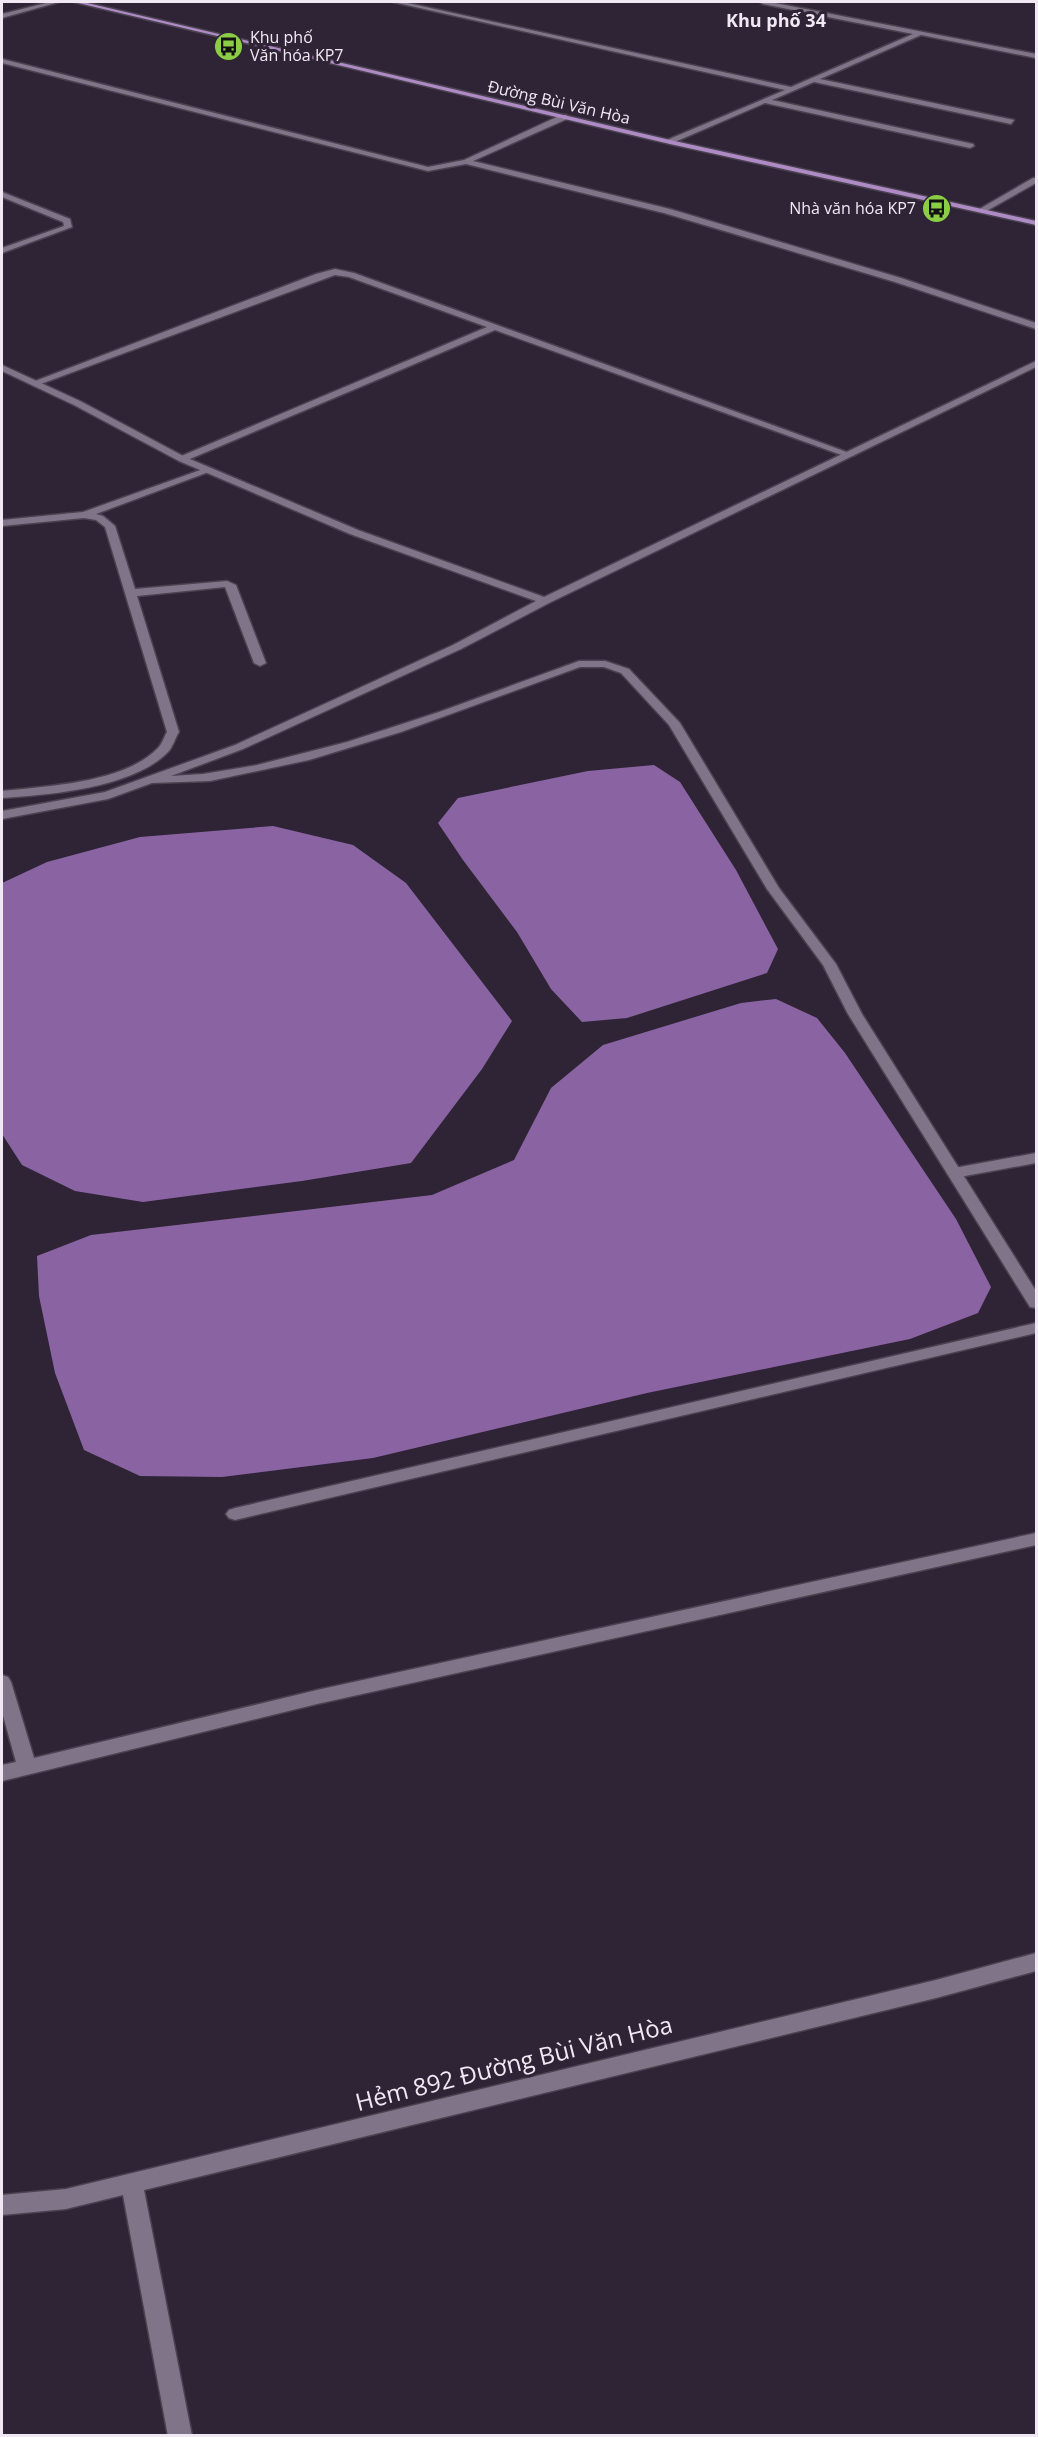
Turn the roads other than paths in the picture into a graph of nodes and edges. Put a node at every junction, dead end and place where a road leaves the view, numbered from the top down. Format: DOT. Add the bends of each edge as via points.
graph roads {
  1 [pos="56,2"];
  2 [pos="77,2"];
  3 [pos="396,2"];
  4 [pos="763,2"];
  5 [pos="2,16"];
  6 [pos="921,33"];
  7 [pos="1036,56"];
  8 [pos="2,61"];
  9 [pos="813,80"];
  10 [pos="792,89"];
  11 [pos="765,101"];
  12 [pos="564,117"];
  13 [pos="1011,122"];
  14 [pos="670,142"];
  15 [pos="970,146"];
  16 [pos="466,162"];
  17 [pos="1036,180"];
  18 [pos="2,194"];
  19 [pos="980,211"];
  20 [pos="1036,223"];
  21 [pos="2,251"];
  22 [pos="1036,326"];
  23 [pos="495,327"];
  24 [pos="1036,364"];
  25 [pos="2,368"];
  26 [pos="34,383"];
  27 [pos="850,455"];
  28 [pos="182,459"];
  29 [pos="209,470"];
  30 [pos="84,515"];
  31 [pos="2,524"];
  32 [pos="130,593"];
  33 [pos="545,601"];
  34 [pos="260,663"];
  35 [pos="155,780"];
  36 [pos="2,795"];
  37 [pos="2,815"];
  38 [pos="1036,1158"];
  39 [pos="954,1173"];
  40 [pos="1036,1303"];
  41 [pos="1036,1328"];
  42 [pos="235,1514"];
  43 [pos="1036,1539"];
  44 [pos="2,1682"];
  45 [pos="27,1767"];
  46 [pos="2,1773"];
  47 [pos="1036,1962"];
  48 [pos="132,2183"];
  49 [pos="2,2205"];
  50 [pos="180,2436"];
  1 -- 5 [label="street"];
  2 -- 12 [label="main road, Đường Bùi Văn Hòa"];
  3 -- 10 [label="street"];
  4 -- 6 [label="street"];
  6 -- 7 [label="street"];
  6 -- 9 [label="street"];
  8 -- 16 [label="street" via="428,169"];
  9 -- 10 [label="street"];
  9 -- 13 [label="street"];
  10 -- 11 [label="street"];
  11 -- 14 [label="street"];
  11 -- 15 [label="street"];
  12 -- 14 [label="main road, Đường Bùi Văn Hòa"];
  12 -- 16 [label="street"];
  14 -- 19 [label="main road, Đường Bùi Văn Hòa"];
  16 -- 22 [label="street" via="667,211"];
  17 -- 19 [label="street"];
  18 -- 21 [label="street" via="68,224"];
  19 -- 20 [label="main road, Đường Bùi Văn Hòa"];
  23 -- 26 [label="street" via="335,272"];
  23 -- 27 [label="street"];
  23 -- 28 [label="street"];
  24 -- 27 [label="street"];
  25 -- 26 [label="street"];
  26 -- 28 [label="street"];
  27 -- 33 [label="street"];
  28 -- 29 [label="street"];
  29 -- 30 [label="street"];
  29 -- 33 [label="street" via="354,532"];
  30 -- 31 [label="street"];
  30 -- 32 [label="street" via="99,518 110,526"];
  32 -- 34 [label="street" via="227,584 232,587"];
  32 -- 36 [label="street" via="173,732 170,744 147,763 107,778"];
  33 -- 35 [label="street" via="457,647 249,743"];
  35 -- 37 [label="street" via="108,795"];
  35 -- 39 [label="street" via="208,778 344,747 579,664 605,664 625,671 674,723 773,889 829,964 855,1014"];
  38 -- 39 [label="street"];
  39 -- 40 [label="street"];
  41 -- 42 [label="street"];
  43 -- 45 [label="street" via="316,1698"];
  44 -- 45 [label="street"];
  45 -- 46 [label="street"];
  47 -- 48 [label="street, Hẻm 892 Đường Bùi Văn Hòa"];
  48 -- 49 [label="street, Hẻm 892 Đường Bùi Văn Hòa" via="66,2199"];
  48 -- 50 [label="street"];
}
